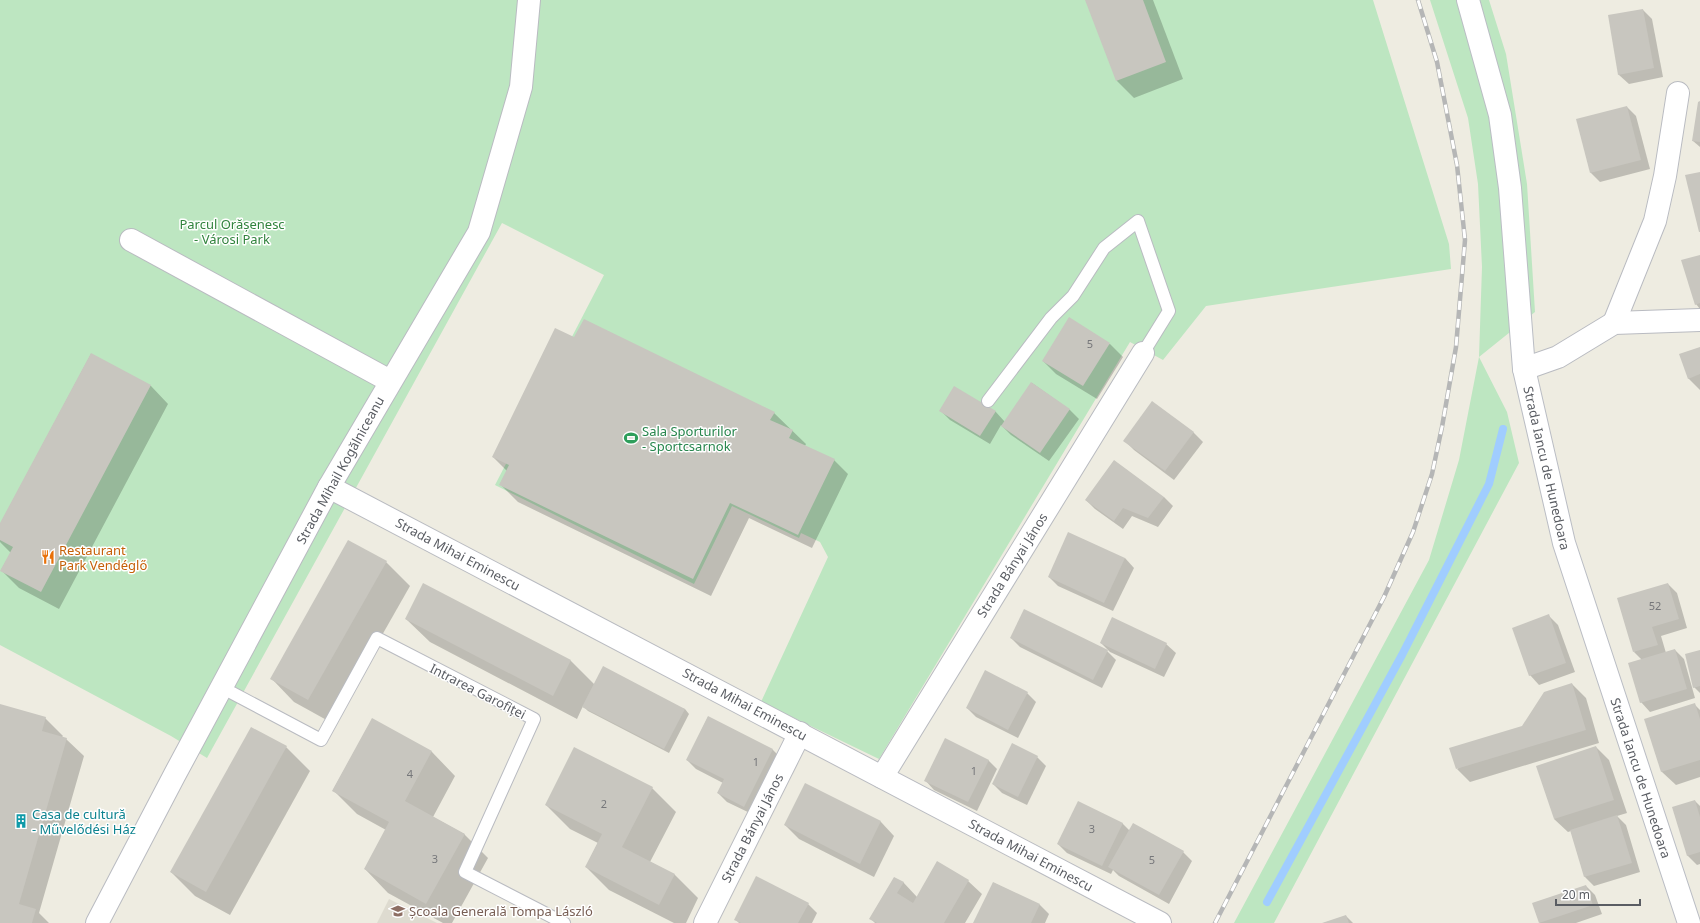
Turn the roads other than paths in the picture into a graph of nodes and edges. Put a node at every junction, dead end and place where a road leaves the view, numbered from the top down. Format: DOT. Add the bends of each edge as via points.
graph roads {
  1 [pos="529,0"];
  2 [pos="1468,0"];
  3 [pos="1678,93"];
  4 [pos="131,240"];
  5 [pos="1700,320"];
  6 [pos="1614,323"];
  7 [pos="1143,353"];
  8 [pos="1524,369"];
  9 [pos="390,382"];
  10 [pos="988,401"];
  11 [pos="329,487"];
  12 [pos="222,687"];
  13 [pos="800,733"];
  14 [pos="882,777"];
  15 [pos="97,923"];
  16 [pos="564,923"];
  17 [pos="705,923"];
  18 [pos="1160,923"];
  19 [pos="1689,923"];
  1 -- 9 [label="street, Strada Mihail Kogălniceanu" via="521,87 479,232"];
  2 -- 8 [label="street, Strada Iancu de Hunedoara" via="1500,115 1510,188"];
  3 -- 6 [label="street" via="1665,176 1654,221"];
  4 -- 9 [label="street"];
  5 -- 6 [label="street"];
  6 -- 8 [label="street" via="1558,357"];
  7 -- 10 [label="lane" via="1169,311 1138,221 1104,248 1073,296 1051,318"];
  7 -- 14 [label="street, Strada Bányai János"];
  8 -- 19 [label="street, Strada Iancu de Hunedoara" via="1564,543"];
  9 -- 11 [label="street, Strada Mihail Kogălniceanu"];
  11 -- 12 [label="street, Strada Mihail Kogălniceanu"];
  11 -- 13 [label="street, Strada Mihai Eminescu"];
  12 -- 15 [label="street, Strada Mihail Kogălniceanu"];
  12 -- 16 [label="lane, Intrarea Garofiței" via="321,740 377,638 534,720 465,872"];
  13 -- 14 [label="street, Strada Mihai Eminescu"];
  13 -- 17 [label="street, Strada Bányai János"];
  14 -- 18 [label="street, Strada Mihai Eminescu"];
}
